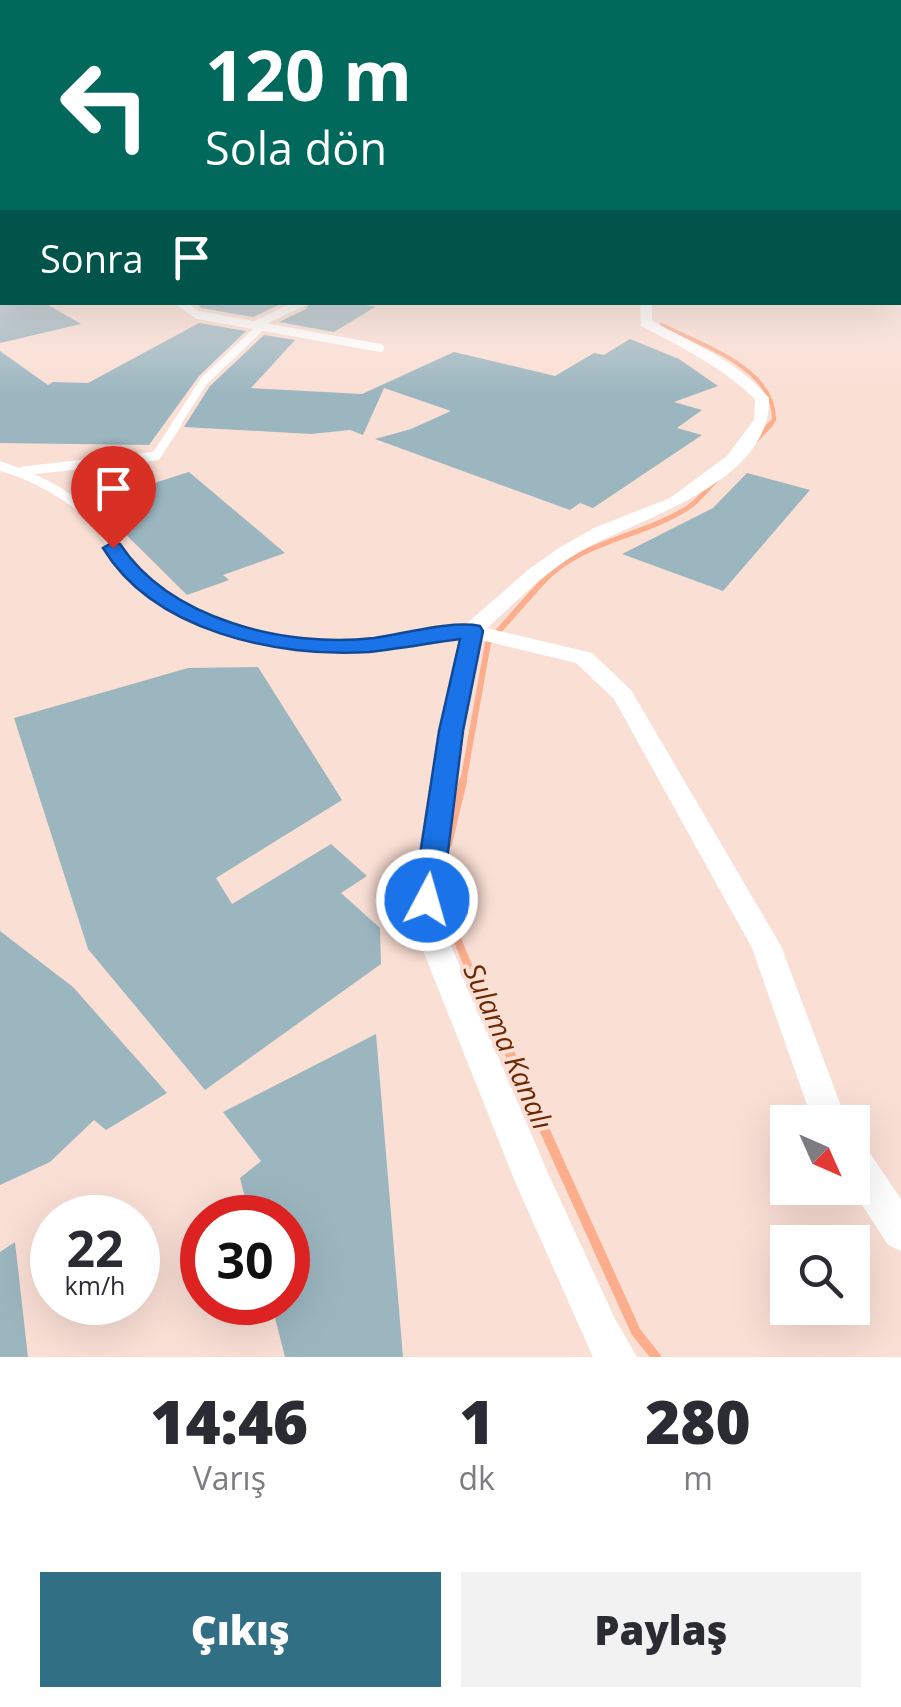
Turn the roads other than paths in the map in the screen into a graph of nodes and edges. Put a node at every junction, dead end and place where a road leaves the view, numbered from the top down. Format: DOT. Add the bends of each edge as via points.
graph roads {
  1 [pos="183,305"];
  2 [pos="296,305"];
  3 [pos="646,305"];
  4 [pos="259,325"];
  5 [pos="380,348"];
  6 [pos="0,466"];
  7 [pos="23,472"];
  8 [pos="472,631"];
  9 [pos="824,1105"];
  10 [pos="870,1185"];
  11 [pos="901,1232"];
  12 [pos="617,1357"];
  1 -- 4 [label="lane" via="198,315"];
  2 -- 4 [label="lane"];
  3 -- 8 [label="street" via="646,323 750,385 762,398 762,420 733,460 690,492 566,552"];
  4 -- 5 [label="lane"];
  4 -- 7 [label="lane" via="204,381 156,456"];
  6 -- 7 [label="lane"];
  7 -- 8 [label="lane" via="99,525 127,571 164,602 227,627 300,644 367,645"];
  8 -- 9 [label="street" via="584,658 623,695 766,946"];
  8 -- 12 [label="street" via="430,872 435,942 534,1184"];
  10 -- 11 [label="street"];
}
